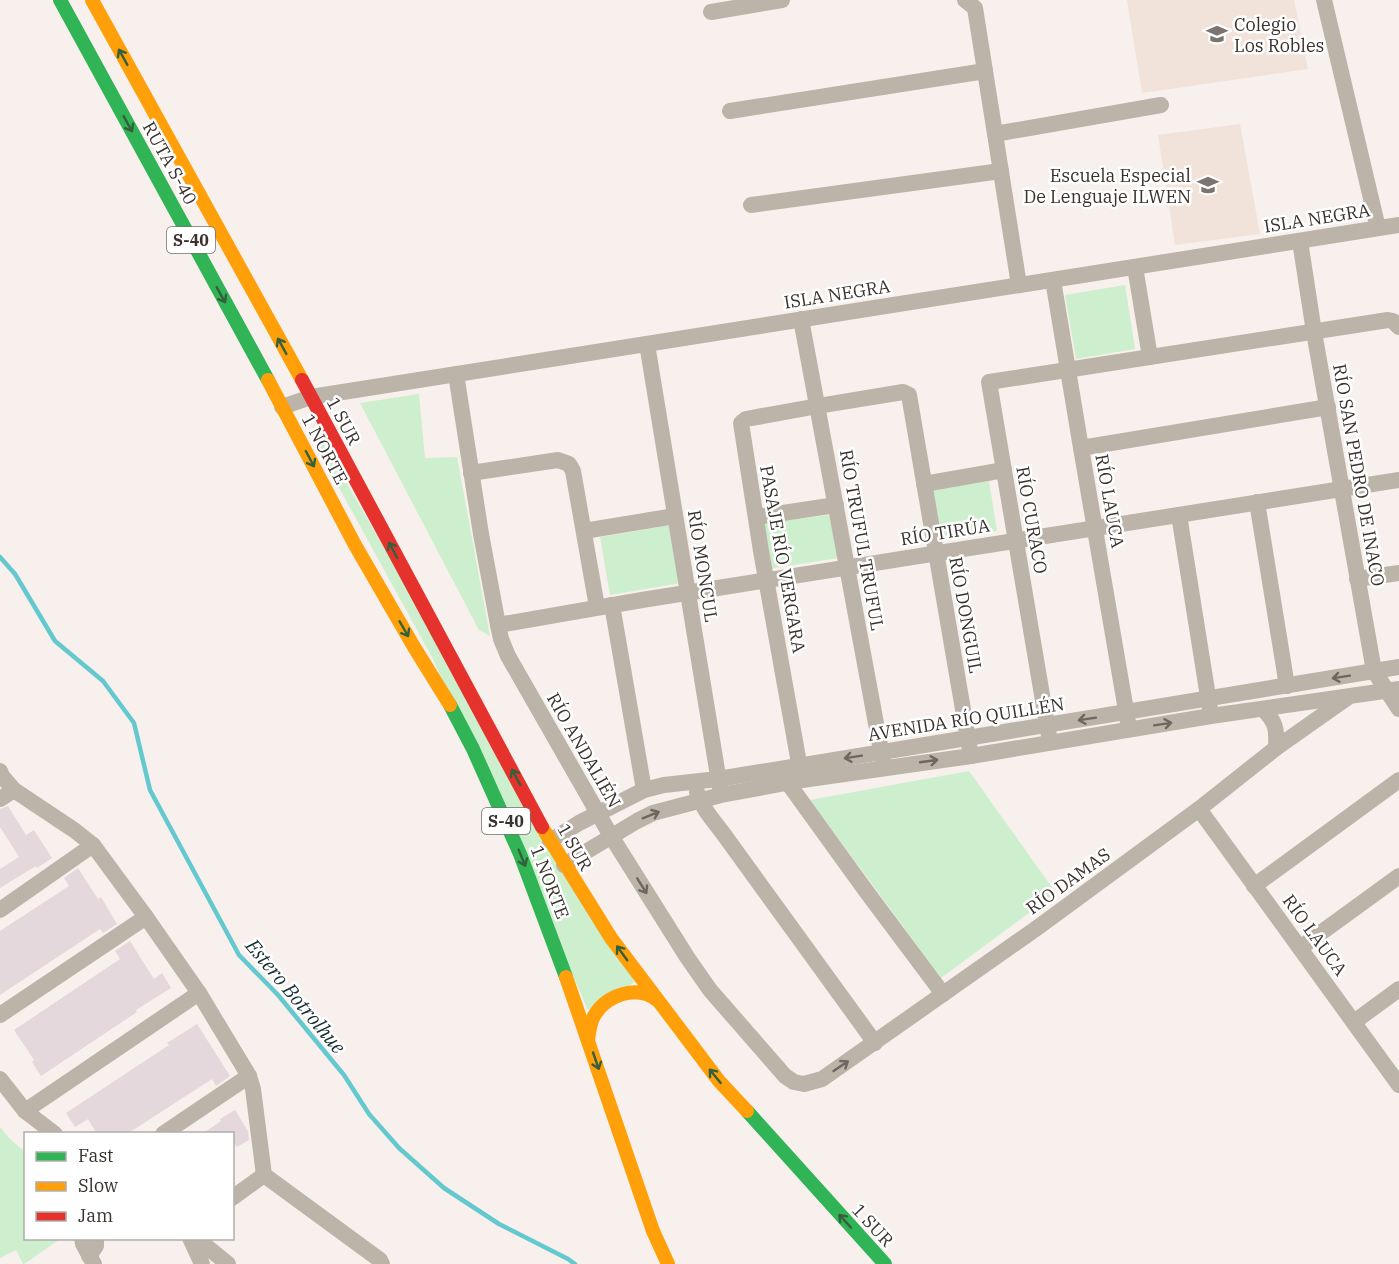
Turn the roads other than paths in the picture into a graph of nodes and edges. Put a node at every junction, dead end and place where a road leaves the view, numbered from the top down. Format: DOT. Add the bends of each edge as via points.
graph roads {
  1 [pos="60,0"];
  2 [pos="92,0"];
  3 [pos="782,0"];
  4 [pos="965,0"];
  5 [pos="1324,0"];
  6 [pos="711,12"];
  7 [pos="985,71"];
  8 [pos="1161,105"];
  9 [pos="730,111"];
  10 [pos="995,134"];
  11 [pos="1001,171"];
  12 [pos="751,205"];
  13 [pos="1399,225"];
  14 [pos="1378,228"];
  15 [pos="1300,241"];
  16 [pos="1135,267"];
  17 [pos="1053,280"];
  18 [pos="1019,285"];
  19 [pos="801,319"];
  20 [pos="1399,327"];
  21 [pos="1314,332"];
  22 [pos="647,344"];
  23 [pos="1149,357"];
  24 [pos="1068,370"];
  25 [pos="456,374"];
  26 [pos="311,397"];
  27 [pos="818,406"];
  28 [pos="282,407"];
  29 [pos="1328,408"];
  30 [pos="1081,448"];
  31 [pos="1004,470"];
  32 [pos="471,473"];
  33 [pos="1399,480"];
  34 [pos="924,484"];
  35 [pos="1342,490"];
  36 [pos="1257,502"];
  37 [pos="836,505"];
  38 [pos="1179,515"];
  39 [pos="675,516"];
  40 [pos="756,517"];
  41 [pos="1095,528"];
  42 [pos="584,531"];
  43 [pos="1016,541"];
  44 [pos="936,553"];
  45 [pos="847,568"];
  46 [pos="1399,573"];
  47 [pos="1357,579"];
  48 [pos="766,580"];
  49 [pos="688,593"];
  50 [pos="604,606"];
  51 [pos="498,625"];
  52 [pos="1399,667"];
  53 [pos="1374,672"];
  54 [pos="1287,686"];
  55 [pos="1393,690"];
  56 [pos="1347,698"];
  57 [pos="1208,699"];
  58 [pos="1263,709"];
  59 [pos="1399,709"];
  60 [pos="1126,712"];
  61 [pos="1211,716"];
  62 [pos="1047,725"];
  63 [pos="1129,729"];
  64 [pos="968,738"];
  65 [pos="1050,742"];
  66 [pos="1276,748"];
  67 [pos="970,756"];
  68 [pos="883,760"];
  69 [pos="0,771"];
  70 [pos="794,774"];
  71 [pos="1399,780"];
  72 [pos="694,781"];
  73 [pos="719,787"];
  74 [pos="644,790"];
  75 [pos="7,795"];
  76 [pos="700,800"];
  77 [pos="1199,809"];
  78 [pos="597,813"];
  79 [pos="611,836"];
  80 [pos="550,841"];
  81 [pos="93,845"];
  82 [pos="564,865"];
  83 [pos="1399,876"];
  84 [pos="1254,886"];
  85 [pos="0,910"];
  86 [pos="146,917"];
  87 [pos="1300,948"];
  88 [pos="1399,989"];
  89 [pos="199,993"];
  90 [pos="943,994"];
  91 [pos="657,1000"];
  92 [pos="0,1015"];
  93 [pos="1354,1022"];
  94 [pos="588,1040"];
  95 [pos="875,1043"];
  96 [pos="249,1076"];
  97 [pos="0,1079"];
  98 [pos="804,1084"];
  99 [pos="1399,1085"];
  100 [pos="25,1111"];
  101 [pos="52,1132"];
  102 [pos="166,1132"];
  103 [pos="264,1175"];
  104 [pos="234,1197"];
  105 [pos="82,1240"];
  106 [pos="96,1240"];
  107 [pos="190,1240"];
  108 [pos="197,1240"];
  109 [pos="91,1260"];
  110 [pos="202,1264"];
  111 [pos="228,1264"];
  112 [pos="382,1264"];
  113 [pos="668,1264"];
  114 [pos="885,1264"];
  1 -- 28 [label="main road, RUTA S-40 / S-40, one-way"];
  26 -- 2 [label="main road, RUTA S-40 / S-40, one-way"];
  3 -- 6 [label="street"];
  4 -- 7 [label="street" via="975,8"];
  5 -- 14 [label="street"];
  7 -- 9 [label="street"];
  7 -- 10 [label="street"];
  8 -- 10 [label="street"];
  10 -- 11 [label="street"];
  11 -- 12 [label="street"];
  11 -- 18 [label="street"];
  13 -- 14 [label="street, ISLA NEGRA"];
  14 -- 15 [label="street, ISLA NEGRA"];
  15 -- 16 [label="street, ISLA NEGRA"];
  15 -- 21 [label="street, RÍO SAN PEDRO DE INACO"];
  16 -- 17 [label="street, ISLA NEGRA"];
  16 -- 23 [label="street"];
  17 -- 18 [label="street, ISLA NEGRA"];
  17 -- 24 [label="street, RÍO LAUCA"];
  18 -- 19 [label="street, ISLA NEGRA"];
  19 -- 22 [label="street, ISLA NEGRA"];
  19 -- 27 [label="street, RÍO TRUFUL TRUFUL"];
  20 -- 21 [label="street" via="1388,320"];
  21 -- 23 [label="street"];
  21 -- 29 [label="street, RÍO SAN PEDRO DE INACO"];
  22 -- 25 [label="street, ISLA NEGRA"];
  22 -- 39 [label="street, RÍO MONCUL"];
  23 -- 24 [label="street"];
  24 -- 30 [label="street, RÍO LAUCA"];
  24 -- 31 [label="street, RÍO CURACO" via="989,382"];
  25 -- 26 [label="street, ISLA NEGRA"];
  25 -- 32 [label="street, RÍO ANDALIÉN"];
  26 -- 28 [label="street, ISLA NEGRA"];
  80 -- 26 [label="main road, 1 SUR / S-40, one-way"];
  27 -- 34 [label="street, RÍO DONGUIL" via="903,392 909,395"];
  27 -- 37 [label="street, RÍO TRUFUL TRUFUL"];
  27 -- 40 [label="street, PASAJE RÍO VERGARA" via="741,423"];
  28 -- 94 [label="main road, 1 NORTE / S-40, one-way" via="355,544 473,749 520,854"];
  29 -- 30 [label="street"];
  29 -- 35 [label="street, RÍO SAN PEDRO DE INACO"];
  30 -- 41 [label="street, RÍO LAUCA"];
  31 -- 34 [label="street"];
  31 -- 43 [label="street, RÍO CURACO"];
  32 -- 42 [label="street" via="558,460 569,464"];
  32 -- 51 [label="street, RÍO ANDALIÉN"];
  33 -- 35 [label="street, RÍO TIRÚA"];
  34 -- 44 [label="street, RÍO DONGUIL"];
  35 -- 36 [label="street, RÍO TIRÚA"];
  35 -- 47 [label="street, RÍO SAN PEDRO DE INACO"];
  36 -- 38 [label="street, RÍO TIRÚA"];
  36 -- 54 [label="street"];
  37 -- 40 [label="street"];
  37 -- 45 [label="street, RÍO TRUFUL TRUFUL"];
  38 -- 41 [label="street, RÍO TIRÚA"];
  38 -- 57 [label="street"];
  39 -- 42 [label="street"];
  39 -- 49 [label="street, RÍO MONCUL"];
  40 -- 48 [label="street, PASAJE RÍO VERGARA"];
  41 -- 43 [label="street, RÍO TIRÚA"];
  41 -- 60 [label="street, RÍO LAUCA"];
  42 -- 50 [label="street"];
  43 -- 44 [label="street, RÍO TIRÚA"];
  43 -- 62 [label="street, RÍO CURACO"];
  44 -- 45 [label="street, RÍO TIRÚA"];
  44 -- 64 [label="street, RÍO DONGUIL"];
  45 -- 48 [label="street, RÍO TIRÚA"];
  45 -- 68 [label="street, RÍO TRUFUL TRUFUL"];
  46 -- 47 [label="street"];
  47 -- 53 [label="street, RÍO SAN PEDRO DE INACO"];
  48 -- 49 [label="street, RÍO TIRÚA"];
  48 -- 70 [label="street, PASAJE RÍO VERGARA"];
  49 -- 50 [label="street, RÍO TIRÚA"];
  49 -- 73 [label="street, RÍO MONCUL"];
  50 -- 51 [label="street, RÍO TIRÚA"];
  50 -- 74 [label="street"];
  51 -- 78 [label="street, RÍO ANDALIÉN" via="508,656"];
  52 -- 53 [label="street, AVENIDA RÍO QUILLÉN"];
  53 -- 54 [label="street, AVENIDA RÍO QUILLÉN, one-way"];
  53 -- 55 [label="street, RÍO SAN PEDRO DE INACO"];
  54 -- 57 [label="street, AVENIDA RÍO QUILLÉN"];
  55 -- 56 [label="street, AVENIDA RÍO QUILLÉN"];
  55 -- 59 [label="street, RÍO SAN PEDRO DE INACO"];
  56 -- 58 [label="street, AVENIDA RÍO QUILLÉN"];
  56 -- 66 [label="street, RÍO DAMAS"];
  57 -- 60 [label="street, AVENIDA RÍO QUILLÉN"];
  57 -- 61 [label="street"];
  58 -- 61 [label="street, AVENIDA RÍO QUILLÉN"];
  58 -- 66 [label="street" via="1277,729"];
  60 -- 62 [label="street, AVENIDA RÍO QUILLÉN, one-way"];
  60 -- 63 [label="street, RÍO LAUCA"];
  63 -- 61 [label="street, AVENIDA RÍO QUILLÉN, one-way"];
  62 -- 64 [label="street, AVENIDA RÍO QUILLÉN"];
  62 -- 65 [label="street, RÍO CURACO"];
  63 -- 65 [label="street, AVENIDA RÍO QUILLÉN"];
  64 -- 67 [label="street, RÍO DONGUIL"];
  64 -- 68 [label="street, AVENIDA RÍO QUILLÉN"];
  65 -- 67 [label="street, AVENIDA RÍO QUILLÉN"];
  66 -- 77 [label="street, RÍO DAMAS"];
  68 -- 67 [label="street, AVENIDA RÍO QUILLÉN, one-way"];
  68 -- 70 [label="street, AVENIDA RÍO QUILLÉN"];
  69 -- 75 [label="street"];
  70 -- 73 [label="street, AVENIDA RÍO QUILLÉN"];
  70 -- 90 [label="street" via="866,891"];
  71 -- 84 [label="street"];
  72 -- 73 [label="street, AVENIDA RÍO QUILLÉN"];
  72 -- 74 [label="street, AVENIDA RÍO QUILLÉN"];
  72 -- 76 [label="street"];
  73 -- 76 [label="street, AVENIDA RÍO QUILLÉN"];
  74 -- 78 [label="street, AVENIDA RÍO QUILLÉN"];
  75 -- 81 [label="street" via="74,830"];
  79 -- 76 [label="street, AVENIDA RÍO QUILLÉN, one-way" via="653,813"];
  76 -- 95 [label="street"];
  77 -- 84 [label="street, RÍO LAUCA"];
  77 -- 90 [label="street, RÍO DAMAS"];
  78 -- 79 [label="street, RÍO ANDALIÉN"];
  78 -- 80 [label="street, AVENIDA RÍO QUILLÉN"];
  79 -- 82 [label="street, AVENIDA RÍO QUILLÉN"];
  79 -- 98 [label="street, RÍO ANDALIÉN, one-way" via="710,990 785,1076"];
  80 -- 82 [label="main road, 1 SUR / S-40"];
  81 -- 85 [label="street"];
  81 -- 86 [label="street"];
  91 -- 82 [label="main road, 1 SUR / S-40, one-way"];
  83 -- 87 [label="street"];
  84 -- 87 [label="street, RÍO LAUCA"];
  86 -- 89 [label="street"];
  86 -- 92 [label="street"];
  87 -- 93 [label="street, RÍO LAUCA"];
  88 -- 93 [label="street"];
  89 -- 96 [label="street"];
  89 -- 100 [label="street"];
  90 -- 95 [label="street, RÍO DAMAS"];
  91 -- 94 [label="main road" via="643,993 613,998 594,1016"];
  114 -- 91 [label="main road, 1 SUR / S-40, one-way" via="719,1081"];
  93 -- 99 [label="street, RÍO LAUCA"];
  94 -- 113 [label="main road, 1 NORTE / S-40, one-way" via="653,1231"];
  98 -- 95 [label="street, RÍO DAMAS, one-way" via="822,1079"];
  96 -- 102 [label="street"];
  96 -- 103 [label="street"];
  97 -- 100 [label="street"];
  100 -- 101 [label="street"];
  103 -- 104 [label="street"];
  103 -- 112 [label="street"];
  105 -- 109 [label="street"];
  106 -- 109 [label="street"];
  107 -- 110 [label="street"];
  108 -- 111 [label="street"];
}
